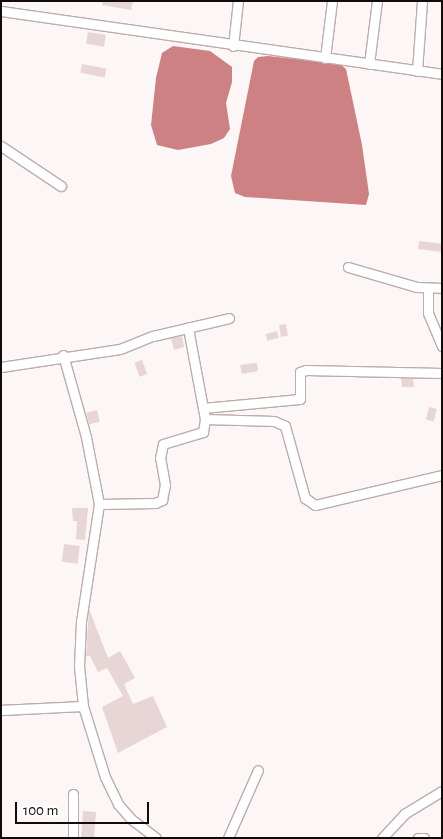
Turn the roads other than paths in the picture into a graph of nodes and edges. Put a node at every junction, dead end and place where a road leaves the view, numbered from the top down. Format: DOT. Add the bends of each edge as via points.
graph roads {
  1 [pos="238,1"];
  2 [pos="332,1"];
  3 [pos="376,1"];
  4 [pos="422,1"];
  5 [pos="1,11"];
  6 [pos="233,46"];
  7 [pos="326,58"];
  8 [pos="369,64"];
  9 [pos="417,71"];
  10 [pos="442,74"];
  11 [pos="1,146"];
  12 [pos="61,186"];
  13 [pos="348,267"];
  14 [pos="442,288"];
  15 [pos="428,289"];
  16 [pos="229,318"];
  17 [pos="188,328"];
  18 [pos="442,346"];
  19 [pos="63,355"];
  20 [pos="1,367"];
  21 [pos="442,372"];
  22 [pos="203,408"];
  23 [pos="205,418"];
  24 [pos="442,474"];
  25 [pos="99,504"];
  26 [pos="83,706"];
  27 [pos="1,710"];
  28 [pos="258,770"];
  29 [pos="442,791"];
  30 [pos="73,794"];
  31 [pos="73,838"];
  32 [pos="156,838"];
  33 [pos="228,838"];
  34 [pos="382,838"];
  35 [pos="418,838"];
  36 [pos="424,838"];
  1 -- 6 [label="street"];
  2 -- 7 [label="street"];
  3 -- 8 [label="street"];
  4 -- 9 [label="street"];
  5 -- 6 [label="street"];
  6 -- 7 [label="street"];
  7 -- 8 [label="street"];
  8 -- 9 [label="street"];
  9 -- 10 [label="street"];
  11 -- 12 [label="street"];
  13 -- 15 [label="street"];
  14 -- 15 [label="street"];
  15 -- 18 [label="street" via="428,313"];
  16 -- 17 [label="street"];
  17 -- 19 [label="street" via="120,349"];
  17 -- 22 [label="street"];
  19 -- 20 [label="street"];
  19 -- 25 [label="street" via="86,437"];
  21 -- 22 [label="street" via="306,370 300,372 300,399"];
  22 -- 23 [label="street"];
  23 -- 24 [label="street" via="274,421 285,426 306,498 316,505"];
  23 -- 25 [label="street" via="203,432 198,436 163,444 160,458 165,485 162,500 155,503"];
  25 -- 26 [label="street" via="80,628"];
  26 -- 27 [label="street"];
  26 -- 32 [label="street" via="105,777 118,804 131,819"];
  28 -- 33 [label="street"];
  29 -- 34 [label="street" via="404,814"];
  30 -- 31 [label="street"];
  35 -- 36 [label="street"];
}
